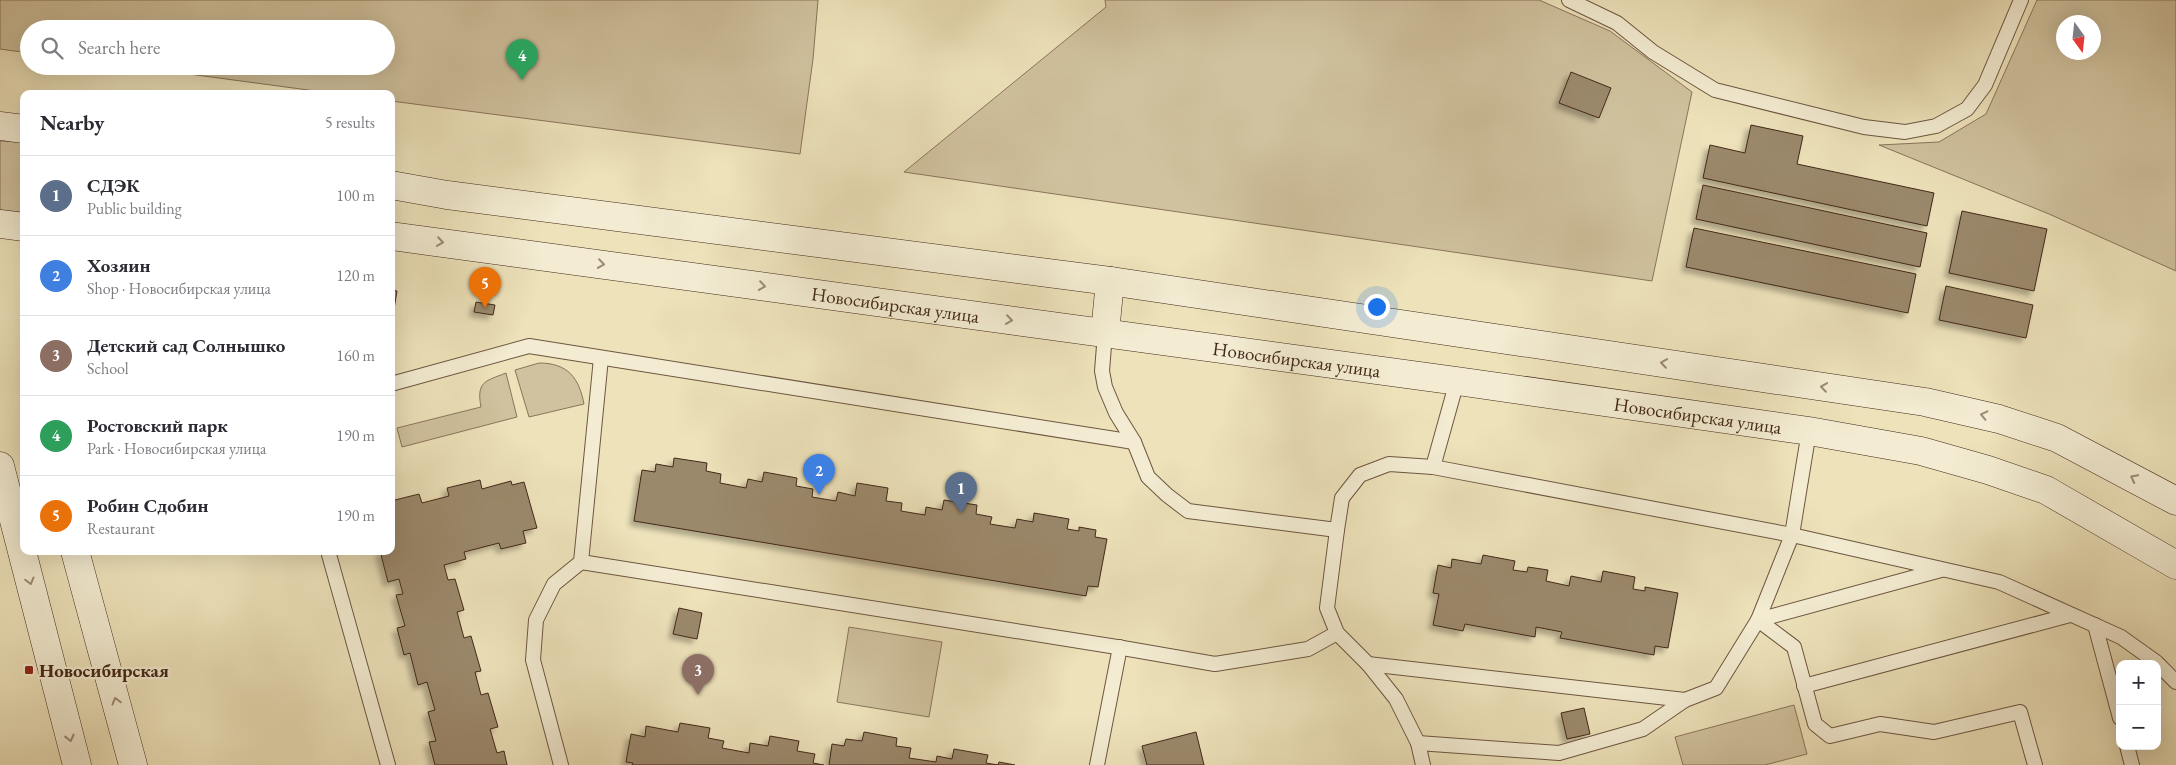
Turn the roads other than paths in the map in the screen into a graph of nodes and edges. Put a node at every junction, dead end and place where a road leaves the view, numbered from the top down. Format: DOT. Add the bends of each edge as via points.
graph roads {
  1 [pos="1569,0"];
  2 [pos="2021,0"];
  3 [pos="395,186"];
  4 [pos="0,224"];
  5 [pos="20,226"];
  6 [pos="395,237"];
  7 [pos="1110,280"];
  8 [pos="1105,333"];
  9 [pos="601,358"];
  10 [pos="1457,381"];
  11 [pos="395,383"];
  12 [pos="1809,431"];
  13 [pos="1134,442"];
  14 [pos="0,466"];
  15 [pos="1433,467"];
  16 [pos="2170,494"];
  17 [pos="1337,530"];
  18 [pos="1792,535"];
  19 [pos="20,544"];
  20 [pos="23,555"];
  21 [pos="76,555"];
  22 [pos="329,555"];
  23 [pos="581,562"];
  24 [pos="2176,565"];
  25 [pos="1944,569"];
  26 [pos="2070,615"];
  27 [pos="1758,620"];
  28 [pos="2095,625"];
  29 [pos="1337,632"];
  30 [pos="1120,648"];
  31 [pos="1368,664"];
  32 [pos="2176,682"];
  33 [pos="1804,686"];
  34 [pos="1686,700"];
  35 [pos="2117,705"];
  36 [pos="1418,743"];
  37 [pos="2128,750"];
  38 [pos="77,765"];
  39 [pos="133,765"];
  40 [pos="388,765"];
  41 [pos="561,765"];
  42 [pos="1097,765"];
  43 [pos="1424,765"];
  44 [pos="2035,765"];
  45 [pos="2132,765"];
  1 -- 2 [label="lane" via="1617,23 1653,52 1715,90 1864,127 1905,132 1936,126 1967,109 1985,85"];
  3 -- 7 [label="main road"];
  4 -- 5 [label="main road"];
  6 -- 8 [label="main road, Новосибирская улица, one-way"];
  7 -- 8 [label="main road"];
  16 -- 7 [label="main road, one-way" via="2057,438 1999,419 1926,402"];
  8 -- 10 [label="main road, Новосибирская улица"];
  8 -- 13 [label="lane" via="1102,371 1105,387"];
  9 -- 11 [label="lane" via="530,346"];
  9 -- 13 [label="lane"];
  9 -- 23 [label="lane"];
  10 -- 12 [label="main road, Новосибирская улица"];
  10 -- 15 [label="lane"];
  12 -- 18 [label="lane"];
  12 -- 24 [label="main road, Новосибирская улица" via="1921,451 2046,490"];
  13 -- 17 [label="lane" via="1148,477 1188,511"];
  14 -- 19 [label="main road, one-way"];
  15 -- 17 [label="lane" via="1389,464 1360,475 1342,498"];
  15 -- 18 [label="lane"];
  17 -- 29 [label="lane" via="1327,608"];
  18 -- 25 [label="lane"];
  18 -- 27 [label="lane"];
  20 -- 38 [label="main road, one-way"];
  39 -- 21 [label="main road, one-way"];
  22 -- 40 [label="lane"];
  23 -- 30 [label="lane"];
  23 -- 41 [label="lane" via="554,584 536,620 533,660"];
  25 -- 26 [label="lane" via="1998,582"];
  25 -- 27 [label="lane"];
  26 -- 28 [label="lane"];
  26 -- 33 [label="lane"];
  27 -- 33 [label="lane" via="1794,647"];
  27 -- 34 [label="lane" via="1716,688"];
  28 -- 32 [label="lane" via="2121,637 2156,662"];
  28 -- 35 [label="lane"];
  29 -- 30 [label="lane" via="1308,649 1215,664"];
  29 -- 31 [label="lane"];
  30 -- 42 [label="lane"];
  31 -- 34 [label="lane"];
  31 -- 36 [label="lane" via="1396,699"];
  33 -- 44 [label="lane" via="1815,724 1830,736 1880,724 1934,732 2020,712"];
  34 -- 36 [label="lane" via="1643,729 1559,753"];
  36 -- 43 [label="lane"];
  37 -- 45 [label="lane"];
}
